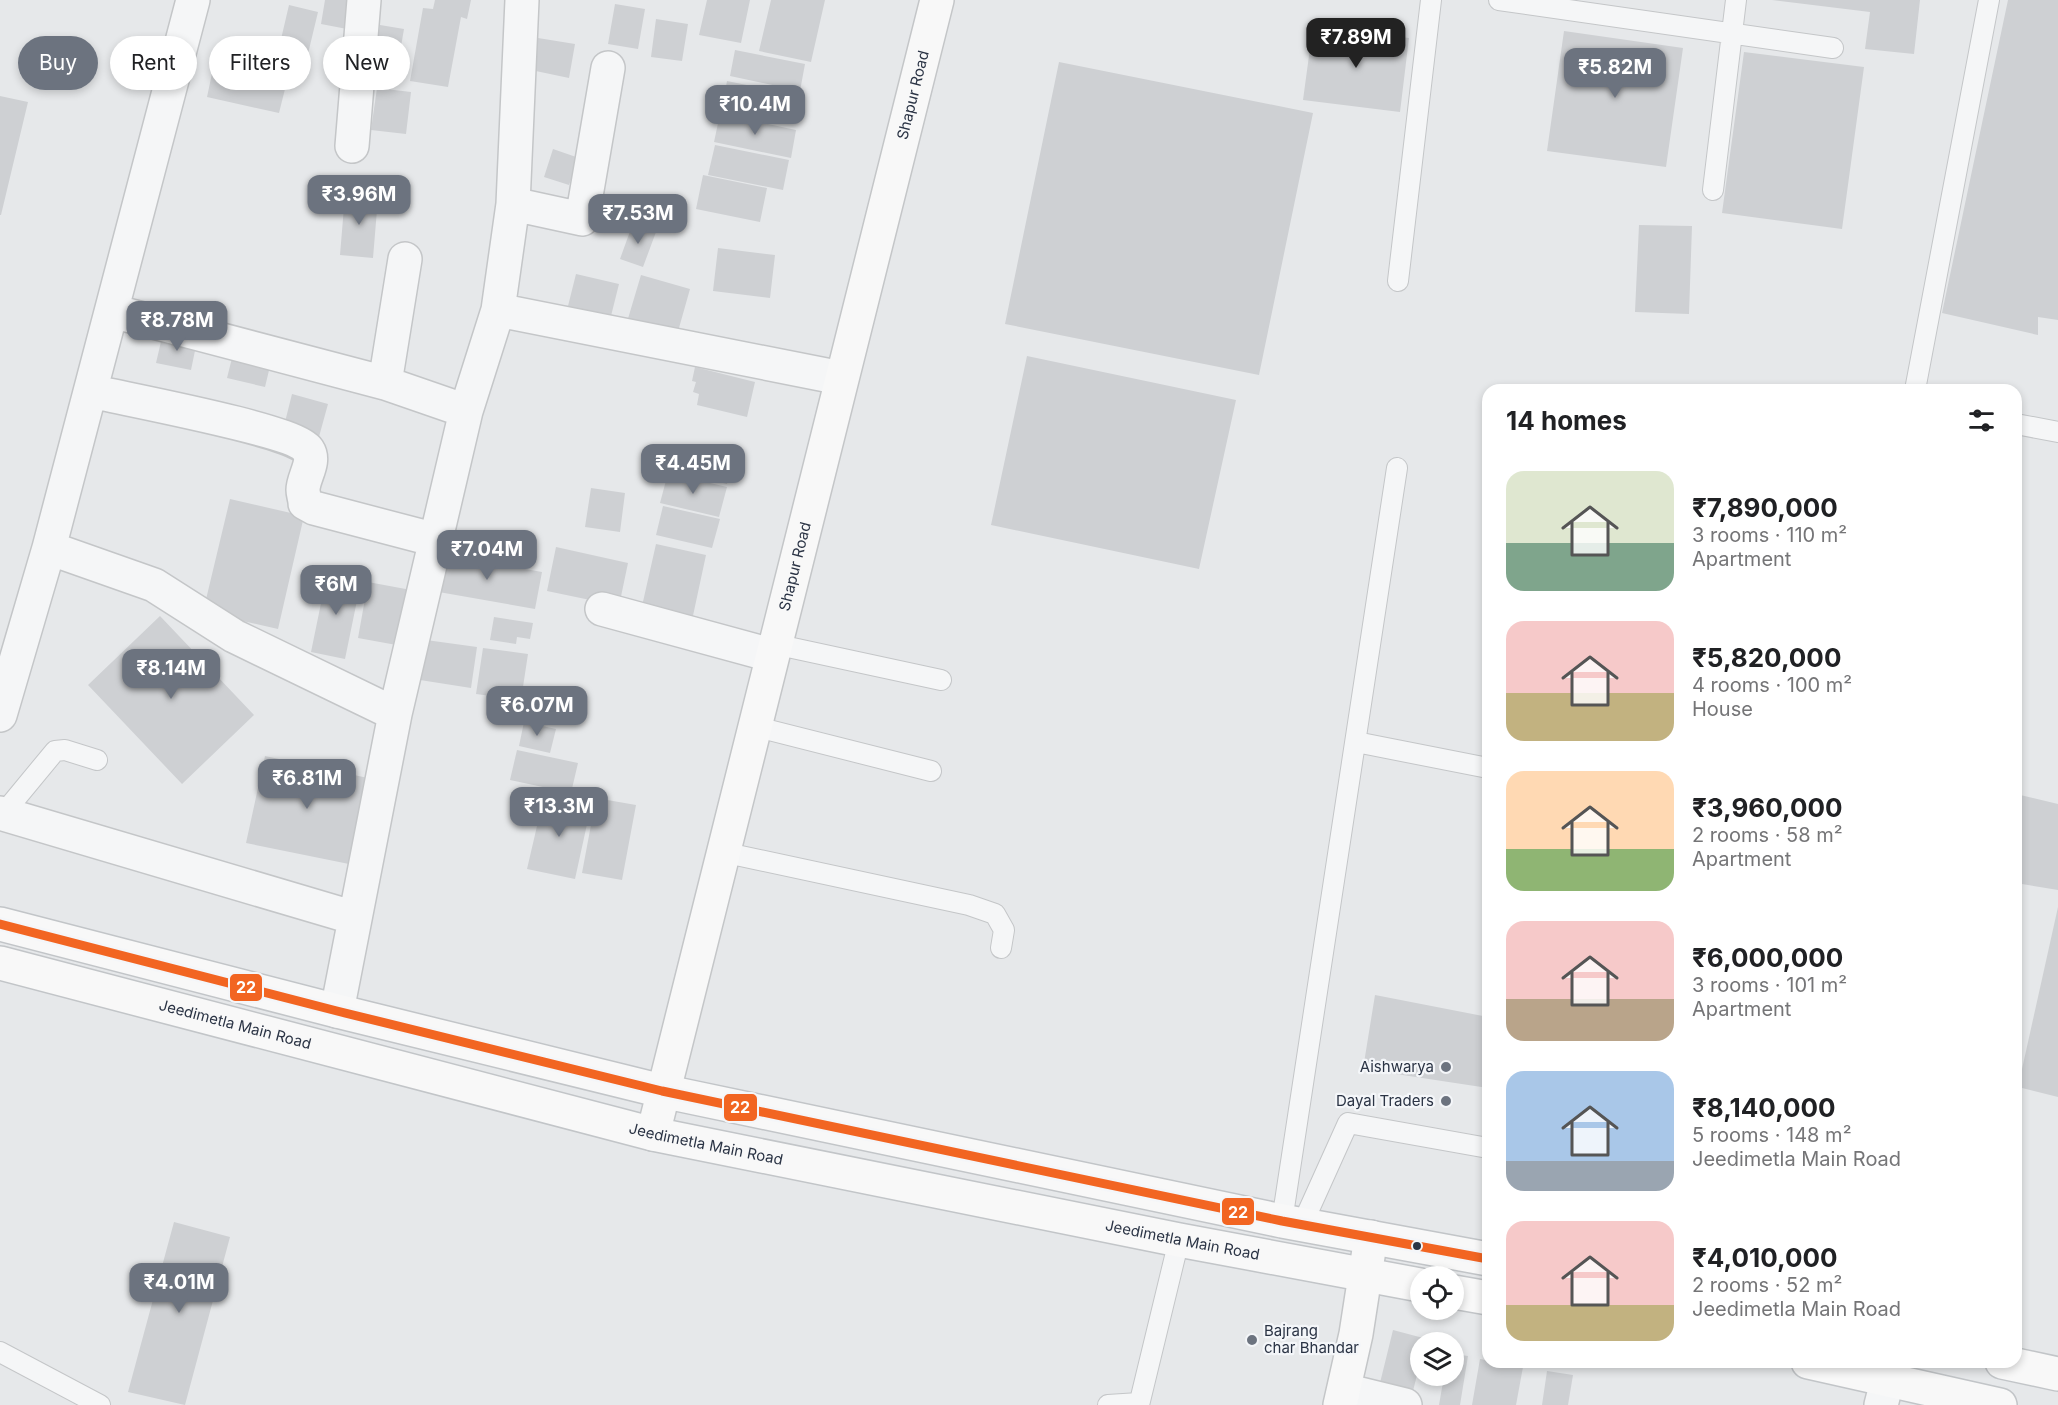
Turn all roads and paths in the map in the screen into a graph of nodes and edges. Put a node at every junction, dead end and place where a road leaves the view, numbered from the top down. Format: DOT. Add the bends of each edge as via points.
graph roads {
  1 [pos="193,0"];
  2 [pos="364,0"];
  3 [pos="522,0"];
  4 [pos="938,0"];
  5 [pos="1431,0"];
  6 [pos="1498,0"];
  7 [pos="1736,0"];
  8 [pos="1989,0"];
  9 [pos="1732,32"];
  10 [pos="1833,48"];
  11 [pos="608,68"];
  12 [pos="352,146"];
  13 [pos="1713,190"];
  14 [pos="513,204"];
  15 [pos="405,259"];
  16 [pos="1398,280"];
  17 [pos="498,310"];
  18 [pos="112,311"];
  19 [pos="841,378"];
  20 [pos="385,383"];
  21 [pos="1916,384"];
  22 [pos="91,391"];
  23 [pos="466,411"];
  24 [pos="2022,425"];
  25 [pos="2058,432"];
  26 [pos="1397,468"];
  27 [pos="436,540"];
  28 [pos="49,548"];
  29 [pos="602,609"];
  30 [pos="773,650"];
  31 [pos="941,680"];
  32 [pos="395,714"];
  33 [pos="0,715"];
  34 [pos="753,726"];
  35 [pos="1356,742"];
  36 [pos="97,760"];
  37 [pos="1482,767"];
  38 [pos="931,771"];
  39 [pos="2,814"];
  40 [pos="722,852"];
  41 [pos="355,918"];
  42 [pos="0,924"];
  43 [pos="1001,948"];
  44 [pos="0,963"];
  45 [pos="338,1011"];
  46 [pos="662,1091"];
  47 [pos="653,1134"];
  48 [pos="1482,1147"];
  49 [pos="1292,1223"];
  50 [pos="1371,1237"];
  51 [pos="1179,1240"];
  52 [pos="1482,1257"];
  53 [pos="1365,1274"];
  54 [pos="1410,1283"];
  55 [pos="1464,1294"];
  56 [pos="1482,1297"];
  57 [pos="0,1352"];
  58 [pos="2022,1366"];
  59 [pos="1824,1368"];
  60 [pos="2058,1374"];
  61 [pos="1884,1391"];
  62 [pos="1342,1397"];
  63 [pos="1139,1404"];
  64 [pos="100,1405"];
  65 [pos="1108,1405"];
  66 [pos="1405,1405"];
  67 [pos="2000,1405"];
  1 -- 18 [label="street"];
  2 -- 12 [label="street"];
  3 -- 14 [label="street"];
  4 -- 19 [label="main road, Shapur Road"];
  5 -- 16 [label="lane"];
  6 -- 9 [label="lane"];
  7 -- 9 [label="lane"];
  8 -- 21 [label="lane"];
  9 -- 10 [label="lane"];
  9 -- 13 [label="lane"];
  11 -- 14 [label="street" via="582,219"];
  14 -- 17 [label="street"];
  15 -- 20 [label="street"];
  17 -- 19 [label="street"];
  17 -- 23 [label="street"];
  18 -- 20 [label="street"];
  18 -- 22 [label="street"];
  19 -- 30 [label="main road, Shapur Road"];
  20 -- 23 [label="street"];
  22 -- 27 [label="street" via="262,430 303,445 310,451 311,459 303,490 305,503"];
  22 -- 28 [label="street"];
  23 -- 27 [label="street"];
  24 -- 25 [label="lane"];
  26 -- 35 [label="lane"];
  27 -- 32 [label="street"];
  28 -- 32 [label="street" via="154,585 234,636"];
  28 -- 33 [label="street"];
  29 -- 30 [label="street"];
  30 -- 31 [label="lane"];
  30 -- 34 [label="main road, Shapur Road"];
  32 -- 41 [label="street"];
  34 -- 38 [label="lane"];
  34 -- 40 [label="main road, Shapur Road"];
  35 -- 37 [label="lane"];
  35 -- 49 [label="lane"];
  36 -- 39 [label="lane" via="65,750 55,752"];
  39 -- 41 [label="street"];
  40 -- 43 [label="lane" via="978,908 995,914 1004,930"];
  40 -- 46 [label="main road, Shapur Road"];
  41 -- 45 [label="street"];
  42 -- 45 [label="main road"];
  44 -- 47 [label="main road, Jeedimetla Main Road"];
  45 -- 46 [label="main road"];
  46 -- 47 [label="main road, Shapur Road"];
  46 -- 49 [label="main road"];
  47 -- 51 [label="main road, Jeedimetla Main Road"];
  48 -- 49 [label="lane" via="1348,1123"];
  49 -- 50 [label="main road"];
  50 -- 52 [label="main road"];
  50 -- 53 [label="main road"];
  51 -- 53 [label="main road, Jeedimetla Main Road"];
  51 -- 63 [label="lane"];
  53 -- 54 [label="main road, Jeedimetla Main Road"];
  53 -- 62 [label="main road"];
  55 -- 56 [label="main road"];
  57 -- 64 [label="lane"];
  58 -- 60 [label="main road"];
  59 -- 61 [label="main road"];
  61 -- 67 [label="main road"];
  62 -- 66 [label="street"];
  63 -- 65 [label="lane"];
}
